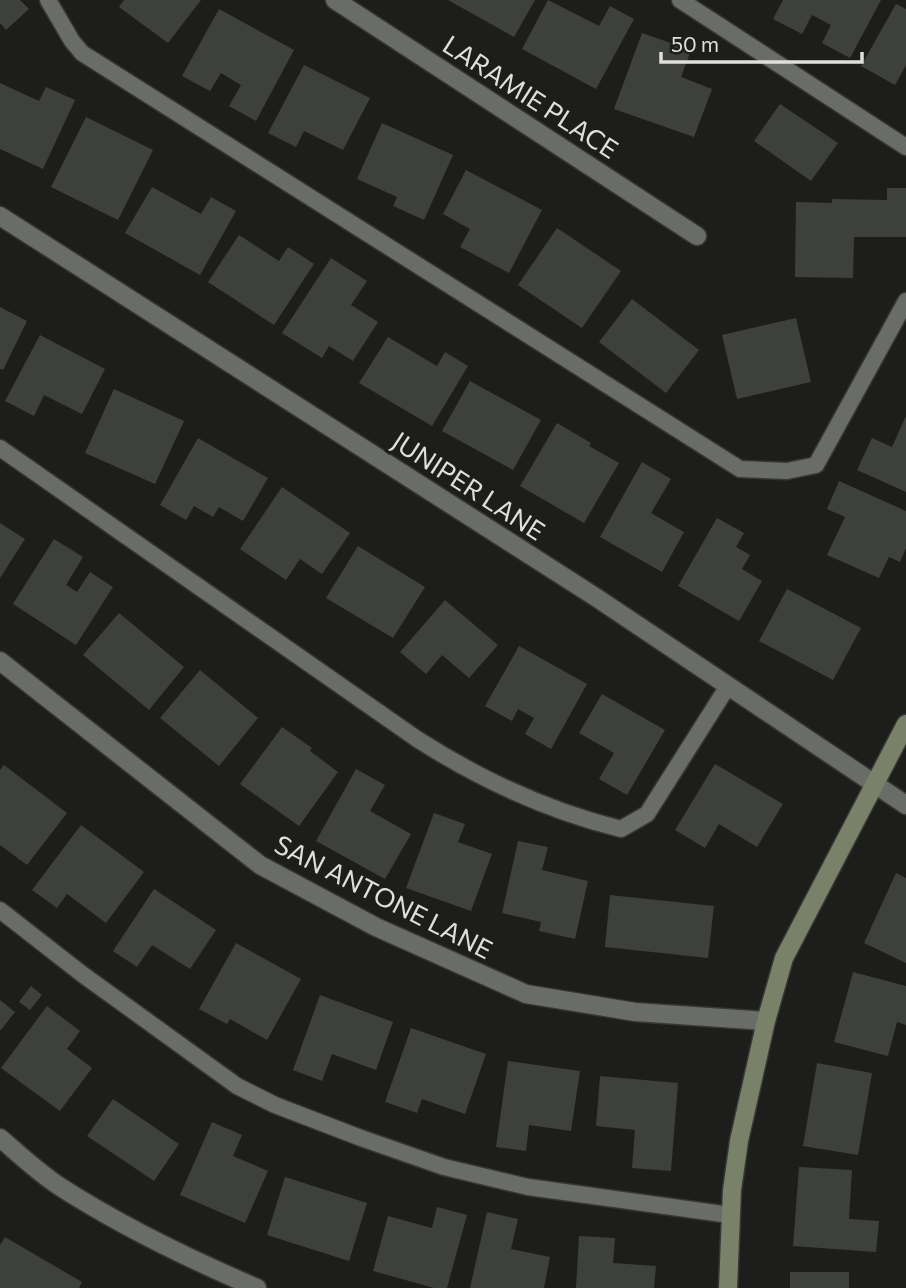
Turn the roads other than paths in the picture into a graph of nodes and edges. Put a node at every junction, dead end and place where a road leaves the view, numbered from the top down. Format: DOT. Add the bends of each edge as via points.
graph roads {
  1 [pos="48,0"];
  2 [pos="335,0"];
  3 [pos="680,0"];
  4 [pos="906,147"];
  5 [pos="0,216"];
  6 [pos="698,236"];
  7 [pos="906,301"];
  8 [pos="0,448"];
  9 [pos="0,662"];
  10 [pos="728,686"];
  11 [pos="906,724"];
  12 [pos="874,785"];
  13 [pos="906,806"];
  14 [pos="0,910"];
  15 [pos="766,1021"];
  16 [pos="0,1138"];
  17 [pos="730,1215"];
  18 [pos="257,1288"];
  19 [pos="728,1288"];
  1 -- 7 [label="lane" via="82,52 740,470 787,471 816,465"];
  2 -- 6 [label="street, LARAMIE PLACE"];
  3 -- 4 [label="lane"];
  5 -- 10 [label="street, JUNIPER LANE"];
  8 -- 10 [label="lane" via="464,769 584,820 621,829 647,814"];
  9 -- 15 [label="street, SAN ANTONE LANE" via="260,865 376,927 526,994 635,1012"];
  10 -- 12 [label="street, JUNIPER LANE"];
  11 -- 12 [label="street"];
  12 -- 13 [label="street, JUNIPER LANE"];
  12 -- 15 [label="street" via="784,958"];
  14 -- 17 [label="lane" via="237,1086 275,1105 444,1167 527,1187"];
  15 -- 17 [label="street" via="739,1141"];
  16 -- 18 [label="street" via="58,1185 204,1265"];
  17 -- 19 [label="street"];
}
